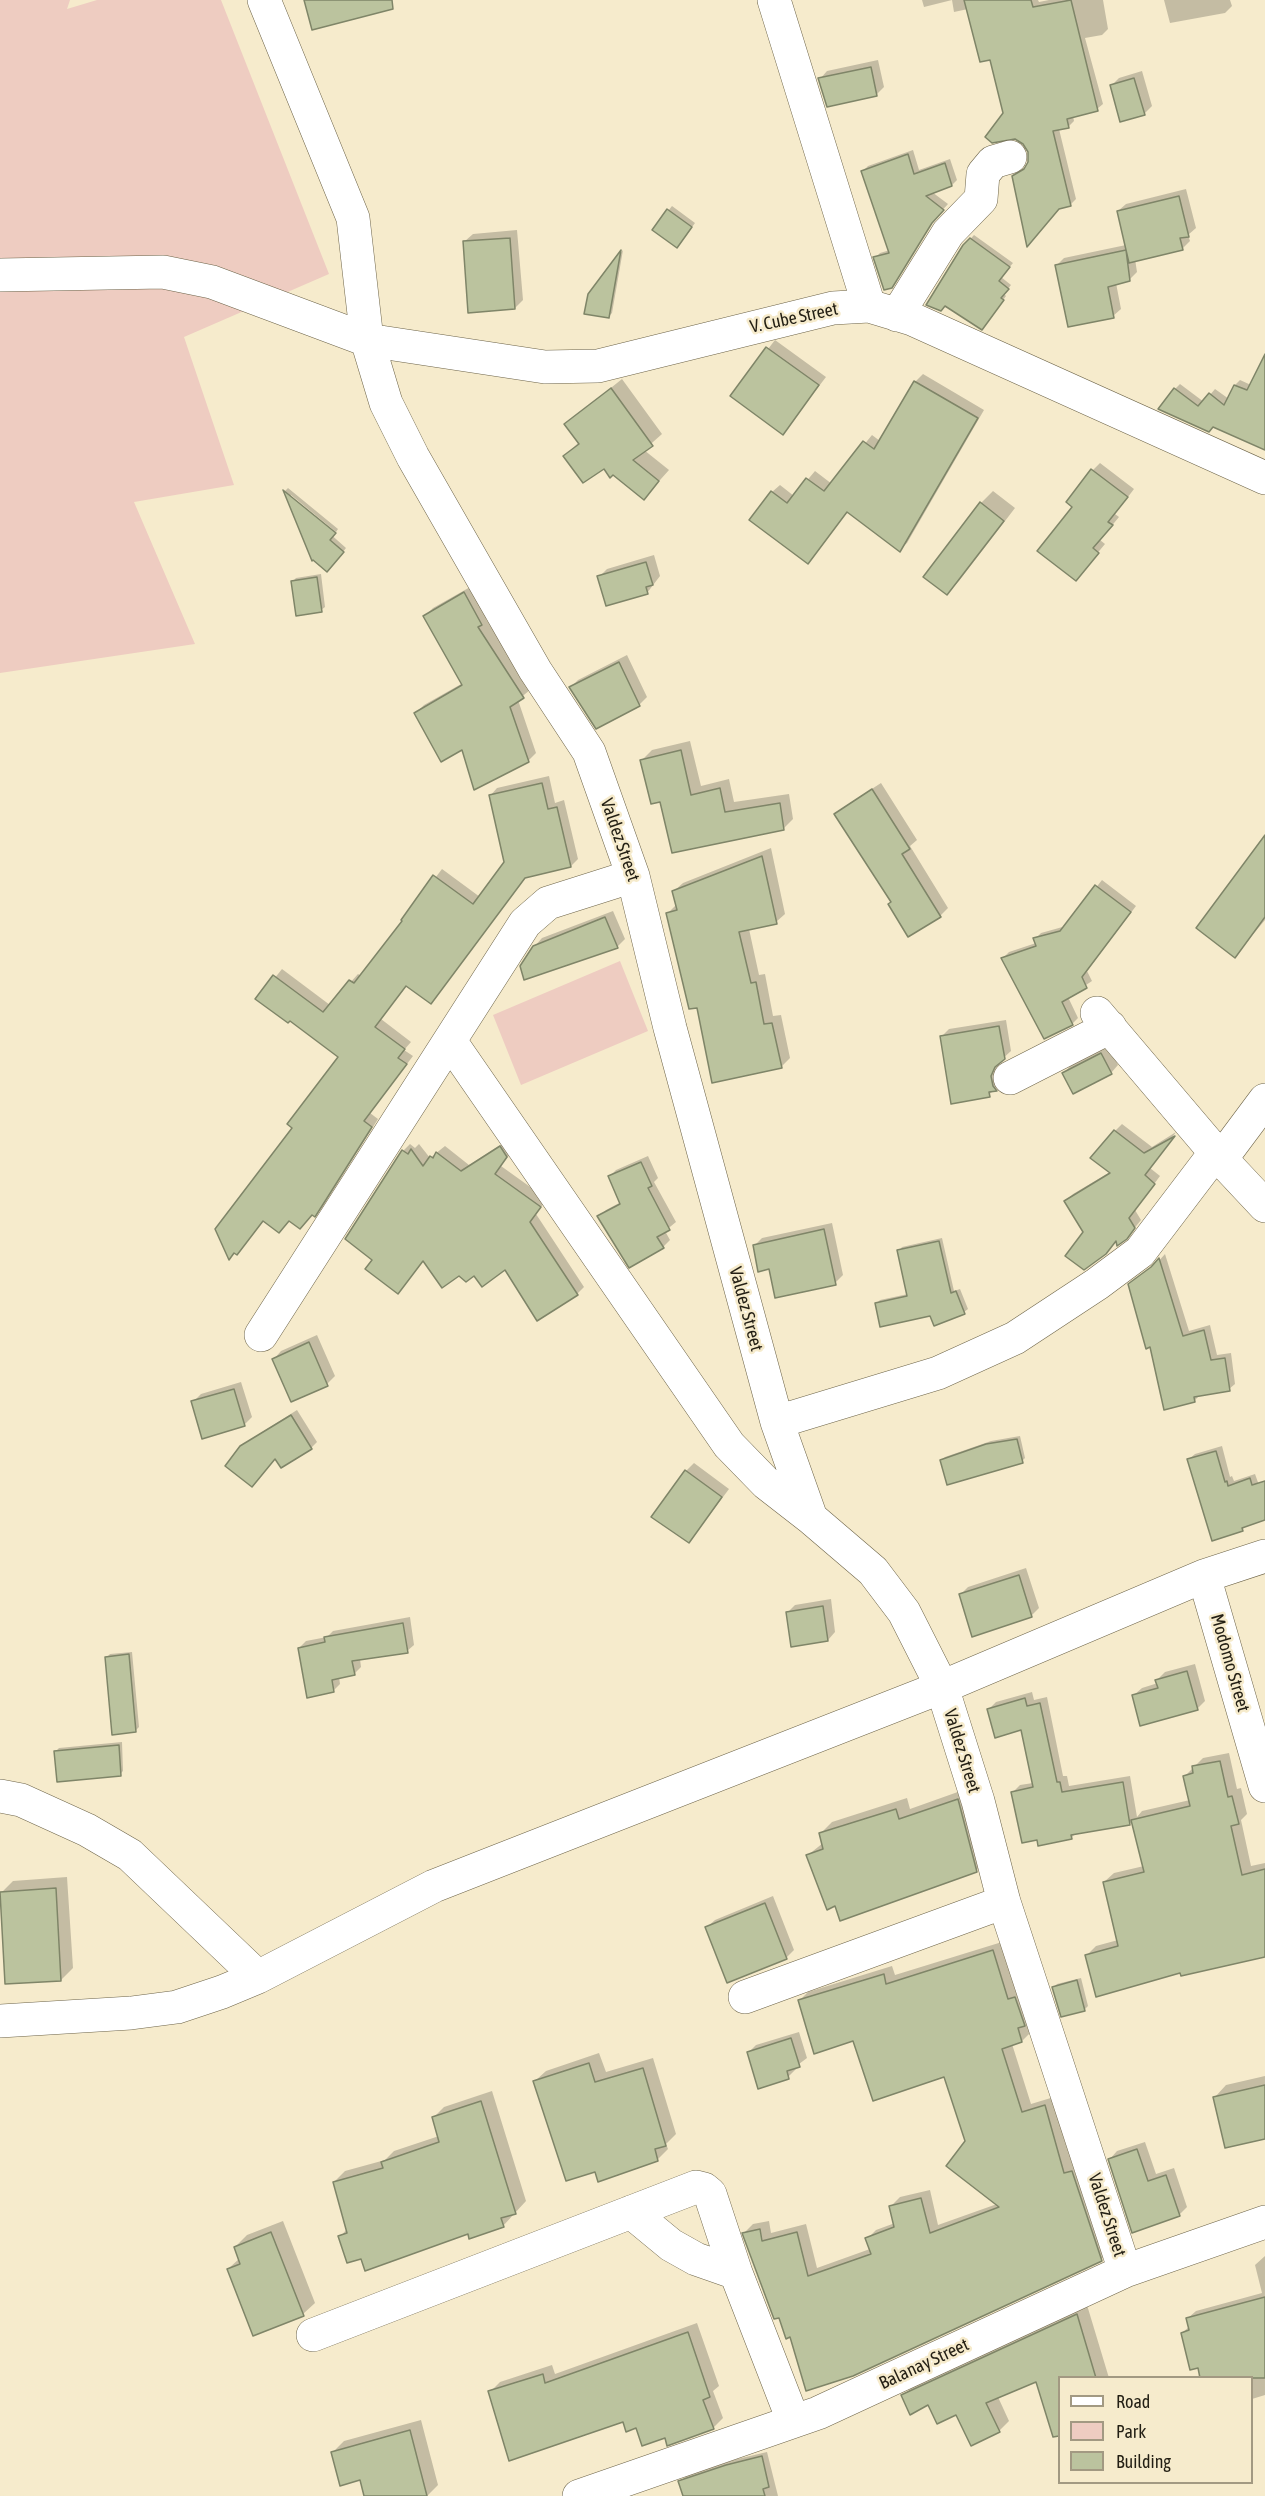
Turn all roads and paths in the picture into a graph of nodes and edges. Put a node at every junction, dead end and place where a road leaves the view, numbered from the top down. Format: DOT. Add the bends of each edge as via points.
graph roads {
  1 [pos="264,0"];
  2 [pos="774,0"];
  3 [pos="1010,157"];
  4 [pos="0,275"];
  5 [pos="883,311"];
  6 [pos="367,340"];
  7 [pos="1265,478"];
  8 [pos="633,876"];
  9 [pos="450,1041"];
  10 [pos="1010,1078"];
  11 [pos="1265,1100"];
  12 [pos="1219,1156"];
  13 [pos="1265,1206"];
  14 [pos="261,1335"];
  15 [pos="777,1422"];
  16 [pos="811,1518"];
  17 [pos="1265,1556"];
  18 [pos="1204,1576"];
  19 [pos="942,1687"];
  20 [pos="1265,1785"];
  21 [pos="0,1796"];
  22 [pos="1004,1902"];
  23 [pos="258,1977"];
  24 [pos="745,1997"];
  25 [pos="0,2021"];
  26 [pos="631,2212"];
  27 [pos="1265,2222"];
  28 [pos="1125,2271"];
  29 [pos="736,2273"];
  30 [pos="314,2335"];
  31 [pos="793,2420"];
  32 [pos="579,2496"];
  1 -- 6 [label="street, Valdez Street" via="353,218"];
  2 -- 5 [label="street"];
  3 -- 5 [label="street" via="993,162 983,174 981,199"];
  4 -- 6 [label="street, V. Cube Street" via="163,272 212,282"];
  5 -- 6 [label="street, V. Cube Street" via="833,308 598,366 546,367"];
  5 -- 7 [label="street, V. Cube Street" via="912,319"];
  6 -- 8 [label="street, Valdez Street" via="386,403 413,457 535,670 589,752"];
  8 -- 9 [label="street" via="548,903 525,923"];
  8 -- 15 [label="street, Valdez Street"];
  9 -- 14 [label="street"];
  9 -- 16 [label="street" via="729,1445 766,1483"];
  10 -- 12 [label="street" via="1104,1020"];
  11 -- 12 [label="street"];
  12 -- 13 [label="street"];
  12 -- 15 [label="street" via="1140,1252 1015,1338 938,1373"];
  15 -- 16 [label="street, Valdez Street"];
  16 -- 19 [label="street, Valdez Street" via="880,1579 904,1612"];
  17 -- 18 [label="street"];
  18 -- 19 [label="street"];
  18 -- 20 [label="street, Modomo Street"];
  19 -- 22 [label="street, Valdez Street" via="978,1801"];
  19 -- 23 [label="street" via="434,1886"];
  21 -- 23 [label="street" via="21,1800 130,1855"];
  22 -- 24 [label="street"];
  22 -- 28 [label="street, Valdez Street"];
  23 -- 25 [label="street" via="177,2007"];
  26 -- 29 [label="street" via="687,2255"];
  26 -- 29 [label="street" via="696,2187 704,2189 710,2194"];
  26 -- 30 [label="street"];
  27 -- 28 [label="street, Balanay Street"];
  28 -- 31 [label="street, Balanay Street" via="818,2413"];
  29 -- 31 [label="street"];
  31 -- 32 [label="street, Balanay Street"];
}
